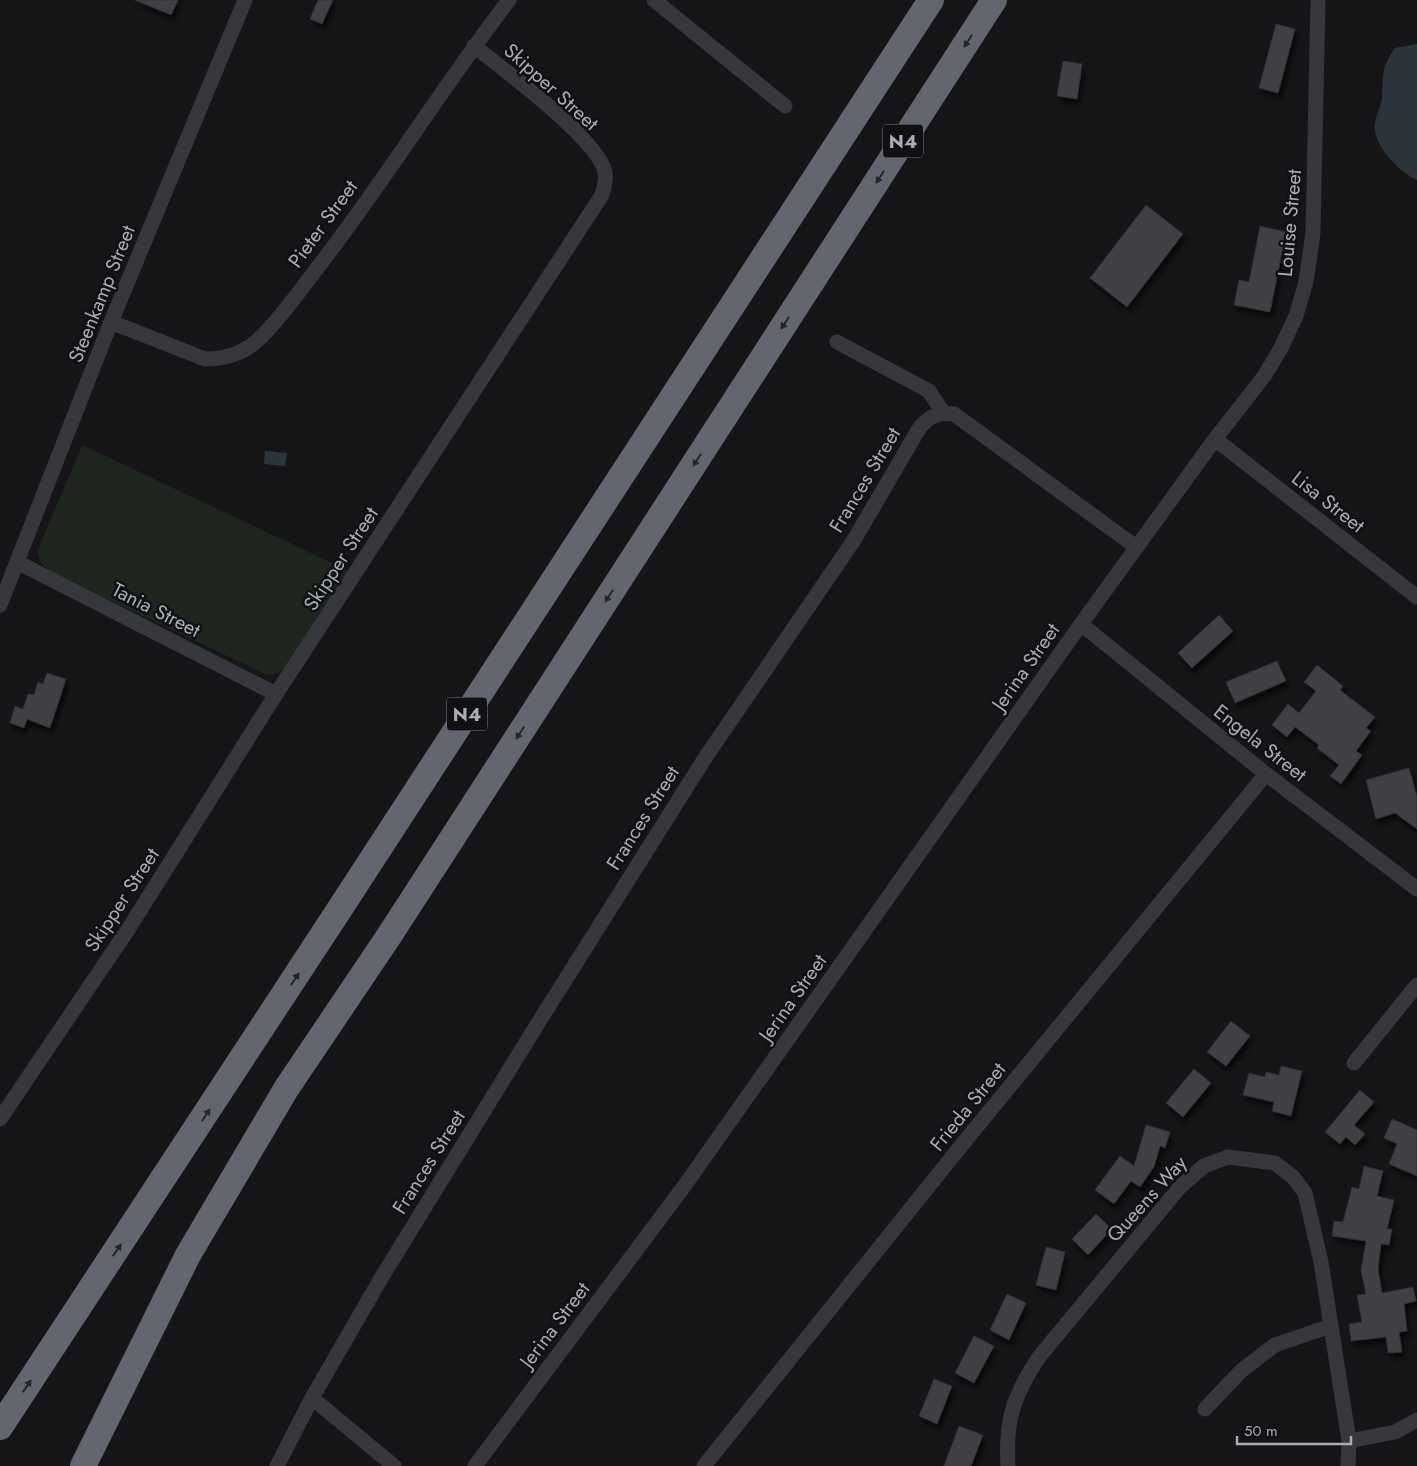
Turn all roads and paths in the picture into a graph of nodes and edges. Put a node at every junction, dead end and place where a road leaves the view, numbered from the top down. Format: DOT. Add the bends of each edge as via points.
graph roads {
  1 [pos="245,0"];
  2 [pos="509,0"];
  3 [pos="654,0"];
  4 [pos="931,0"];
  5 [pos="994,0"];
  6 [pos="1318,0"];
  7 [pos="474,46"];
  8 [pos="785,106"];
  9 [pos="112,322"];
  10 [pos="837,342"];
  11 [pos="943,412"];
  12 [pos="1215,439"];
  13 [pos="1136,547"];
  14 [pos="17,562"];
  15 [pos="1417,597"];
  16 [pos="0,605"];
  17 [pos="1081,624"];
  18 [pos="276,694"];
  19 [pos="1266,774"];
  20 [pos="1417,889"];
  21 [pos="1417,985"];
  22 [pos="1354,1063"];
  23 [pos="0,1119"];
  24 [pos="1331,1326"];
  25 [pos="312,1398"];
  26 [pos="1205,1409"];
  27 [pos="1417,1420"];
  28 [pos="0,1426"];
  29 [pos="1349,1441"];
  30 [pos="83,1466"];
  31 [pos="277,1466"];
  32 [pos="394,1466"];
  33 [pos="475,1466"];
  34 [pos="704,1466"];
  35 [pos="1008,1466"];
  36 [pos="1348,1466"];
  1 -- 9 [label="street, Steenkamp Street"];
  2 -- 7 [label="street, Pieter Street"];
  3 -- 8 [label="street"];
  28 -- 4 [label="highway, N4, one-way" via="340,910"];
  5 -- 30 [label="highway, N4, one-way" via="389,936 286,1089 188,1255"];
  6 -- 12 [label="street, Louise Street" via="1313,233 1306,282 1296,316 1281,348 1265,375"];
  7 -- 9 [label="street, Pieter Street" via="340,237 260,339 246,349 220,359 205,360"];
  7 -- 18 [label="street, Skipper Street" via="560,116 587,145 605,171 606,182 602,195"];
  9 -- 14 [label="street, Steenkamp Street"];
  10 -- 11 [label="street" via="929,390"];
  11 -- 13 [label="street" via="967,422"];
  11 -- 25 [label="street, Frances Street" via="929,417 920,427 854,540 700,766 416,1221"];
  12 -- 13 [label="street, Louise Street"];
  12 -- 15 [label="street, Lisa Street"];
  13 -- 17 [label="street, Jerina Street"];
  14 -- 16 [label="street, Steenkamp Street"];
  14 -- 18 [label="street, Tania Street"];
  17 -- 19 [label="street, Engela Street"];
  17 -- 33 [label="street, Jerina Street" via="685,1184"];
  18 -- 23 [label="street, Skipper Street" via="129,928"];
  19 -- 20 [label="street, Engela Street"];
  19 -- 34 [label="street, Frieda Street"];
  21 -- 22 [label="street"];
  24 -- 26 [label="street" via="1275,1345 1241,1371"];
  24 -- 29 [label="street, Queens Way"];
  24 -- 35 [label="street, Queens Way" via="1311,1214 1305,1193 1293,1177 1275,1164 1250,1158 1228,1157 1204,1166 1180,1186 1028,1373 1012,1405 1006,1442"];
  25 -- 31 [label="street, Frances Street"];
  25 -- 32 [label="street"];
  27 -- 29 [label="street" via="1395,1432"];
  29 -- 36 [label="street, Queens Way"];
}
